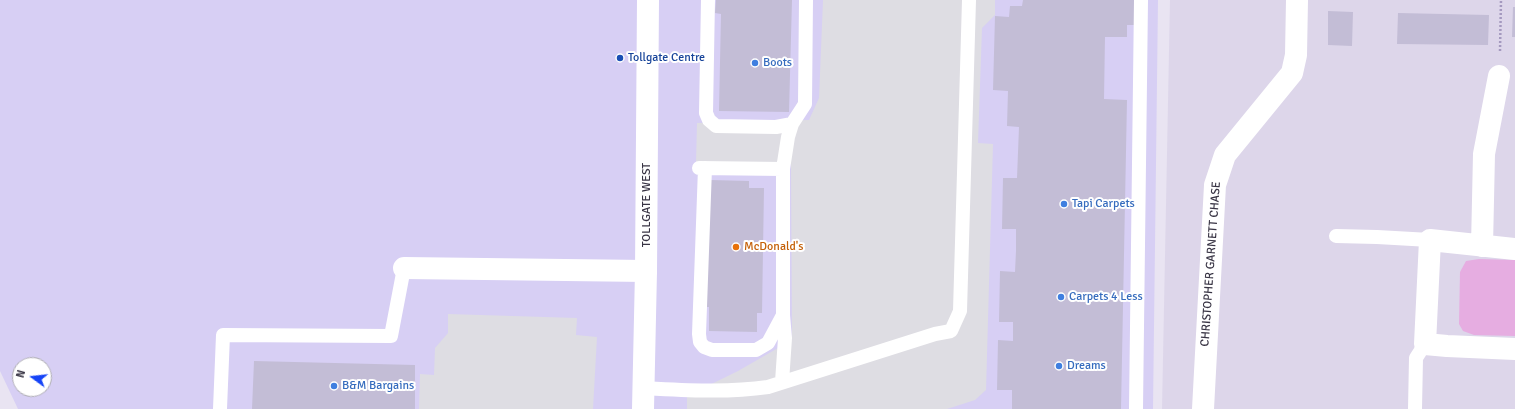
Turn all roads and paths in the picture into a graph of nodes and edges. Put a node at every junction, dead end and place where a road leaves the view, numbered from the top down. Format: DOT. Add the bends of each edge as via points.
graph roads {
  1 [pos="648,0"];
  2 [pos="708,0"];
  3 [pos="806,0"];
  4 [pos="969,0"];
  5 [pos="1141,0"];
  6 [pos="1298,0"];
  7 [pos="1501,0"];
  8 [pos="1500,76"];
  9 [pos="792,124"];
  10 [pos="783,169"];
  11 [pos="1336,236"];
  12 [pos="1430,240"];
  13 [pos="1482,246"];
  14 [pos="1515,249"];
  15 [pos="404,268"];
  16 [pos="646,271"];
  17 [pos="783,315"];
  18 [pos="1425,344"];
  19 [pos="1515,349"];
  20 [pos="782,382"];
  21 [pos="643,398"];
  22 [pos="220,409"];
  23 [pos="1136,409"];
  24 [pos="1203,409"];
  25 [pos="1415,409"];
  1 -- 16 [label="street, TOLLGATE WEST"];
  2 -- 9 [label="lane" via="706,113 709,120 716,126 776,127"];
  3 -- 9 [label="lane" via="805,104"];
  4 -- 20 [label="lane" via="960,311 951,331"];
  5 -- 23 [label="lane"];
  6 -- 24 [label="street, CHRISTOPHER GARNETT CHASE" via="1296,55 1292,72 1225,155 1215,185"];
  7 -- 8 [label="path"];
  8 -- 13 [label="street" via="1484,154"];
  9 -- 10 [label="lane"];
  10 -- 17 [label="lane"];
  10 -- 17 [label="lane" via="702,168 700,342 712,350 756,350 768,343"];
  11 -- 12 [label="lane"];
  12 -- 13 [label="street"];
  12 -- 18 [label="street"];
  13 -- 14 [label="street"];
  15 -- 16 [label="street"];
  15 -- 22 [label="lane" via="390,336 223,335"];
  16 -- 21 [label="street, TOLLGATE WEST"];
  17 -- 20 [label="lane" via="785,338"];
  18 -- 19 [label="street"];
  18 -- 25 [label="lane" via="1416,358"];
  20 -- 21 [label="lane" via="742,391 711,391"];
}
